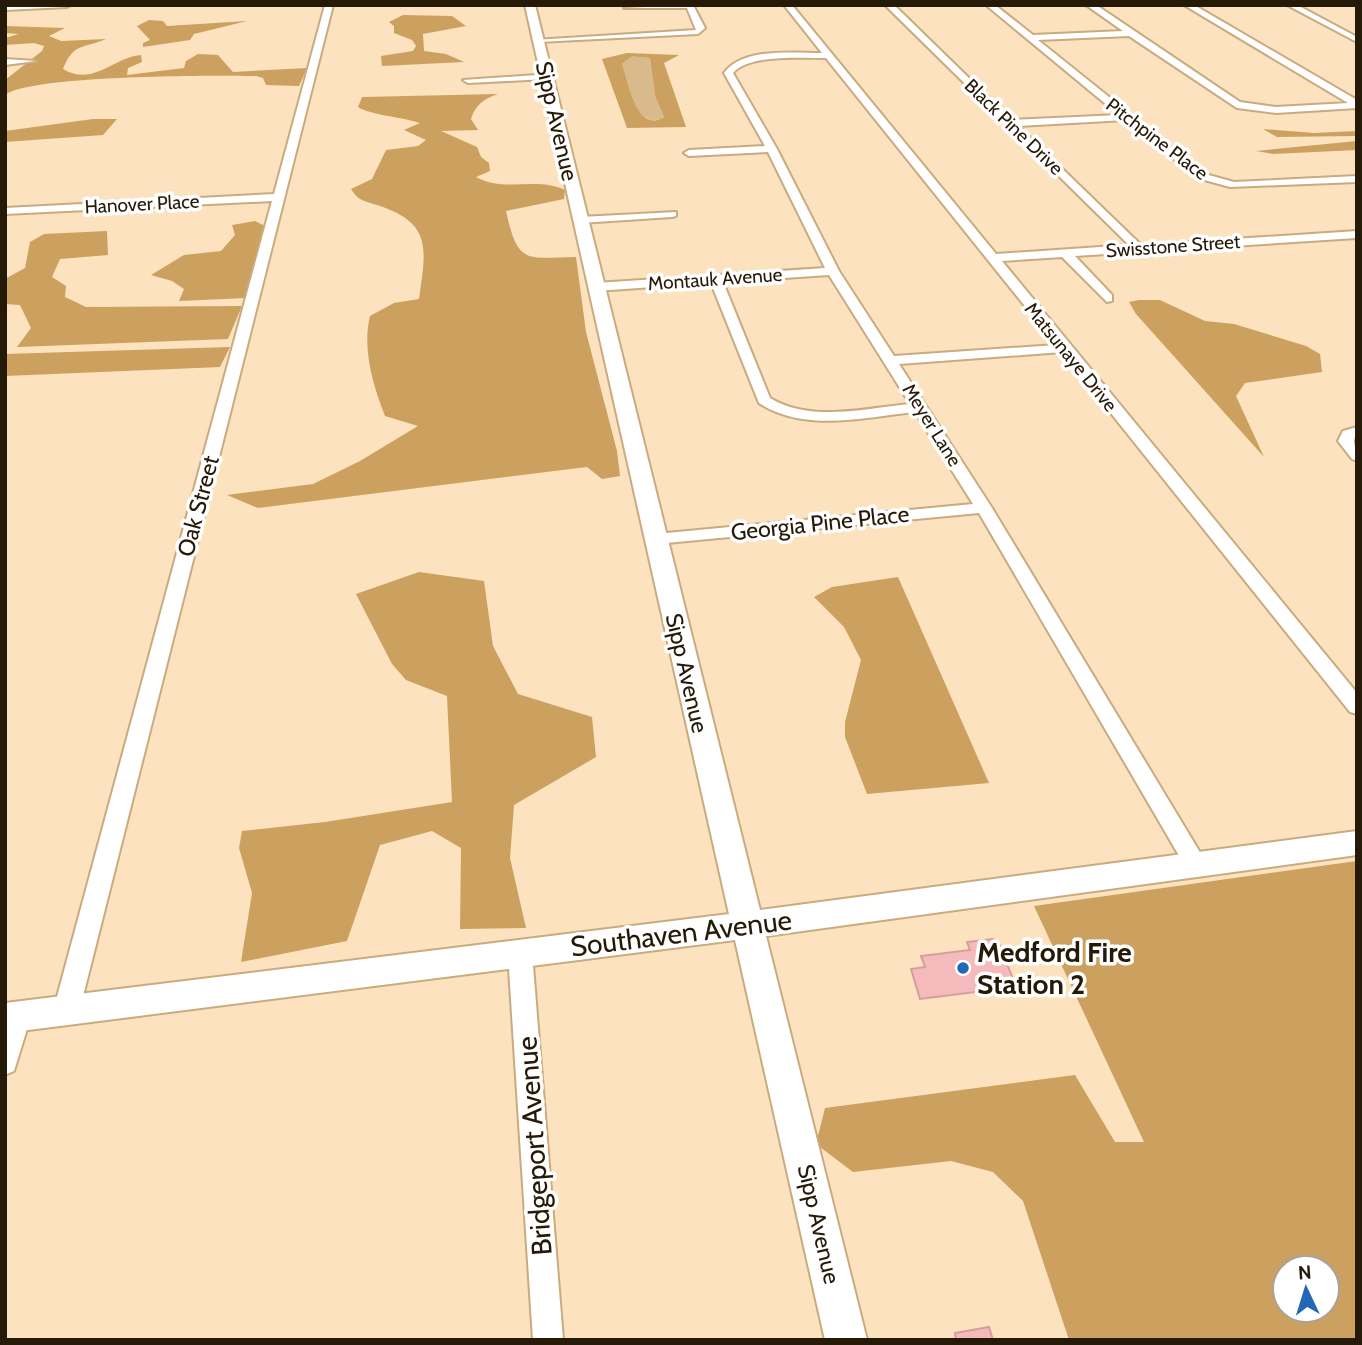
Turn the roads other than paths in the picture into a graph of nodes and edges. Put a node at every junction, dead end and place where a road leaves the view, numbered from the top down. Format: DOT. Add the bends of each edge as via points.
graph roads {
  1 [pos="67,5"];
  2 [pos="330,5"];
  3 [pos="530,5"];
  4 [pos="788,5"];
  5 [pos="890,5"];
  6 [pos="990,5"];
  7 [pos="1090,5"];
  8 [pos="1188,5"];
  9 [pos="1291,5"];
  10 [pos="689,6"];
  11 [pos="5,8"];
  12 [pos="628,8"];
  13 [pos="1132,33"];
  14 [pos="1030,38"];
  15 [pos="538,40"];
  16 [pos="1357,40"];
  17 [pos="828,55"];
  18 [pos="32,61"];
  19 [pos="5,62"];
  20 [pos="547,76"];
  21 [pos="468,80"];
  22 [pos="1357,105"];
  23 [pos="1127,117"];
  24 [pos="1010,123"];
  25 [pos="772,149"];
  26 [pos="689,153"];
  27 [pos="1357,179"];
  28 [pos="1343,180"];
  29 [pos="1357,189"];
  30 [pos="278,197"];
  31 [pos="5,211"];
  32 [pos="672,214"];
  33 [pos="580,219"];
  34 [pos="1357,234"];
  35 [pos="1138,248"];
  36 [pos="1065,253"];
  37 [pos="990,258"];
  38 [pos="833,271"];
  39 [pos="716,279"];
  40 [pos="596,287"];
  41 [pos="1107,298"];
  42 [pos="1065,348"];
  43 [pos="890,359"];
  44 [pos="921,407"];
  45 [pos="1357,431"];
  46 [pos="1357,456"];
  47 [pos="984,508"];
  48 [pos="656,539"];
  49 [pos="1357,707"];
  50 [pos="1357,843"];
  51 [pos="1196,865"];
  52 [pos="747,925"];
  53 [pos="520,953"];
  54 [pos="67,1008"];
  55 [pos="12,1017"];
  56 [pos="5,1063"];
  57 [pos="548,1340"];
  58 [pos="846,1340"];
  1 -- 11 [label="street"];
  2 -- 30 [label="street, Oak Street"];
  3 -- 15 [label="street, Sipp Avenue"];
  4 -- 17 [label="street, Matsunaye Drive"];
  5 -- 24 [label="street, Black Pine Drive"];
  6 -- 14 [label="street, Pitchpine Place"];
  7 -- 13 [label="street"];
  8 -- 22 [label="street"];
  9 -- 16 [label="street"];
  10 -- 12 [label="street"];
  10 -- 15 [label="street" via="701,28 698,32 598,41"];
  13 -- 14 [label="street"];
  13 -- 22 [label="street" via="1237,105 1276,110"];
  14 -- 23 [label="street, Pitchpine Place"];
  15 -- 20 [label="street, Sipp Avenue"];
  17 -- 25 [label="street, Meyer Lane" via="758,59 728,69"];
  17 -- 37 [label="street, Matsunaye Drive"];
  18 -- 19 [label="street"];
  20 -- 21 [label="street"];
  20 -- 33 [label="street, Sipp Avenue"];
  23 -- 24 [label="street"];
  23 -- 28 [label="street, Pitchpine Place" via="1210,180 1247,185"];
  24 -- 35 [label="street, Black Pine Drive"];
  25 -- 26 [label="street"];
  25 -- 38 [label="street, Meyer Lane"];
  27 -- 28 [label="street, Pitchpine Place"];
  28 -- 29 [label="street"];
  30 -- 31 [label="street, Hanover Place"];
  30 -- 54 [label="street, Oak Street"];
  32 -- 33 [label="street"];
  33 -- 40 [label="street, Sipp Avenue"];
  34 -- 35 [label="street, Swisstone Street"];
  35 -- 36 [label="street, Swisstone Street"];
  36 -- 37 [label="street, Swisstone Street"];
  36 -- 41 [label="street"];
  37 -- 42 [label="street, Matsunaye Drive"];
  38 -- 39 [label="street, Montauk Avenue"];
  38 -- 43 [label="street, Meyer Lane"];
  39 -- 40 [label="street, Montauk Avenue"];
  39 -- 44 [label="street" via="764,400 773,409 820,415"];
  40 -- 48 [label="street, Sipp Avenue"];
  42 -- 43 [label="street"];
  42 -- 49 [label="street, Matsunaye Drive"];
  43 -- 44 [label="street, Meyer Lane"];
  44 -- 47 [label="street, Meyer Lane"];
  45 -- 46 [label="street" via="1346,441"];
  47 -- 48 [label="street, Georgia Pine Place"];
  47 -- 51 [label="street, Meyer Lane"];
  48 -- 52 [label="street, Sipp Avenue"];
  50 -- 51 [label="street, Southaven Avenue"];
  51 -- 52 [label="street, Southaven Avenue"];
  52 -- 53 [label="street, Southaven Avenue"];
  52 -- 58 [label="street, Sipp Avenue"];
  53 -- 54 [label="street, Southaven Avenue"];
  53 -- 57 [label="street, Bridgeport Avenue"];
  54 -- 55 [label="street, Southaven Avenue"];
  55 -- 56 [label="street"];
}
